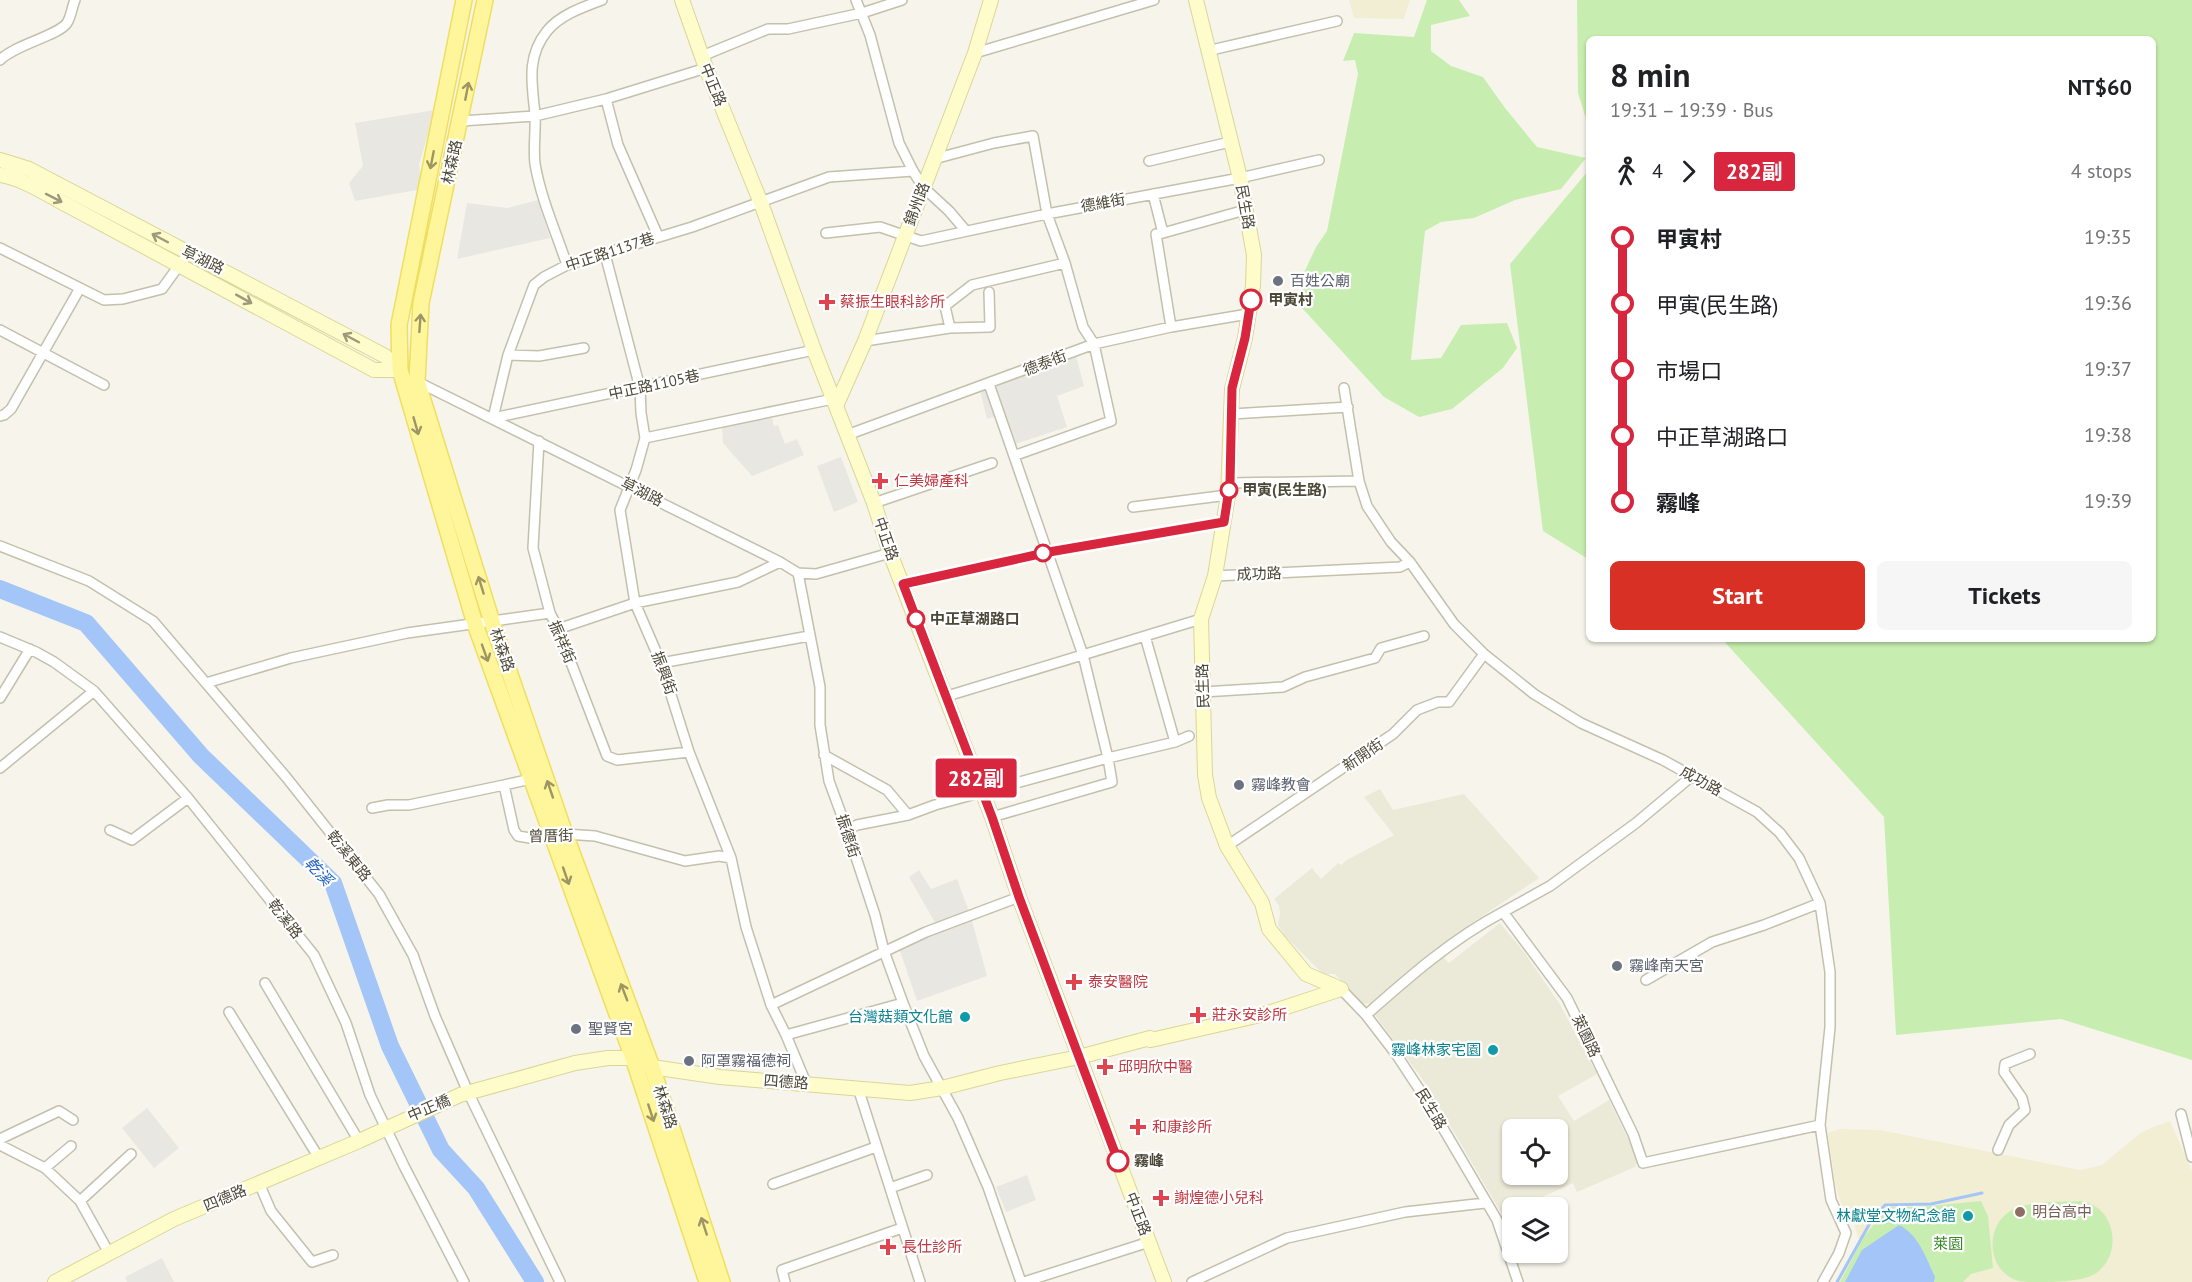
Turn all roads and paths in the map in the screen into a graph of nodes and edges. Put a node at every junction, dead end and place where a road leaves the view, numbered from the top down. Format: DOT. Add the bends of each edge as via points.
graph roads {
  1 [pos="75,0"];
  2 [pos="464,0"];
  3 [pos="485,0"];
  4 [pos="602,0"];
  5 [pos="682,0"];
  6 [pos="856,0"];
  7 [pos="902,0"];
  8 [pos="991,0"];
  9 [pos="1154,0"];
  10 [pos="1196,0"];
  11 [pos="862,12"];
  12 [pos="1337,21"];
  13 [pos="1207,51"];
  14 [pos="975,53"];
  15 [pos="0,60"];
  16 [pos="704,62"];
  17 [pos="606,99"];
  18 [pos="535,116"];
  19 [pos="461,122"];
  20 [pos="1230,142"];
  21 [pos="934,159"];
  22 [pos="0,160"];
  23 [pos="1319,160"];
  24 [pos="1149,161"];
  25 [pos="913,171"];
  26 [pos="0,175"];
  27 [pos="1240,178"];
  28 [pos="923,187"];
  29 [pos="1153,194"];
  30 [pos="761,203"];
  31 [pos="1245,210"];
  32 [pos="1047,213"];
  33 [pos="966,231"];
  34 [pos="1163,232"];
  35 [pos="826,233"];
  36 [pos="905,235"];
  37 [pos="658,236"];
  38 [pos="0,249"];
  39 [pos="605,254"];
  40 [pos="184,258"];
  41 [pos="1065,263"];
  42 [pos="567,265"];
  43 [pos="80,288"];
  44 [pos="989,291"];
  45 [pos="1248,314"];
  46 [pos="1171,327"];
  47 [pos="950,328"];
  48 [pos="0,330"];
  49 [pos="865,341"];
  50 [pos="1094,344"];
  51 [pos="584,348"];
  52 [pos="814,351"];
  53 [pos="42,352"];
  54 [pos="508,355"];
  55 [pos="400,370"];
  56 [pos="417,381"];
  57 [pos="989,384"];
  58 [pos="104,385"];
  59 [pos="640,388"];
  60 [pos="1344,388"];
  61 [pos="835,402"];
  62 [pos="1348,407"];
  63 [pos="1232,414"];
  64 [pos="0,416"];
  65 [pos="493,418"];
  66 [pos="847,435"];
  67 [pos="645,438"];
  68 [pos="539,441"];
  69 [pos="1016,456"];
  70 [pos="992,463"];
  71 [pos="1359,482"];
  72 [pos="628,486"];
  73 [pos="1229,489"];
  74 [pos="874,503"];
  75 [pos="1132,507"];
  76 [pos="1224,522"];
  77 [pos="0,546"];
  78 [pos="1049,552"];
  79 [pos="890,553"];
  80 [pos="780,562"];
  81 [pos="1410,562"];
  82 [pos="798,573"];
  83 [pos="1215,576"];
  84 [pos="903,584"];
  85 [pos="635,603"];
  86 [pos="550,613"];
  87 [pos="1201,619"];
  88 [pos="492,622"];
  89 [pos="475,624"];
  90 [pos="558,629"];
  91 [pos="809,636"];
  92 [pos="1146,636"];
  93 [pos="1424,636"];
  94 [pos="0,637"];
  95 [pos="30,649"];
  96 [pos="1484,654"];
  97 [pos="1083,655"];
  98 [pos="661,663"];
  99 [pos="206,683"];
  100 [pos="94,691"];
  101 [pos="1203,692"];
  102 [pos="944,697"];
  103 [pos="0,698"];
  104 [pos="1190,736"];
  105 [pos="1174,742"];
  106 [pos="689,752"];
  107 [pos="824,755"];
  108 [pos="1108,758"];
  109 [pos="0,768"];
  110 [pos="1692,776"];
  111 [pos="531,779"];
  112 [pos="504,785"];
  113 [pos="981,793"];
  114 [pos="188,798"];
  115 [pos="372,808"];
  116 [pos="908,815"];
  117 [pos="992,817"];
  118 [pos="110,830"];
  119 [pos="847,830"];
  120 [pos="559,835"];
  121 [pos="1227,846"];
  122 [pos="731,858"];
  123 [pos="1019,897"];
  124 [pos="1820,903"];
  125 [pos="1503,912"];
  126 [pos="884,951"];
  127 [pos="1646,980"];
  128 [pos="265,982"];
  129 [pos="1341,989"];
  130 [pos="903,1003"];
  131 [pos="771,1005"];
  132 [pos="229,1012"];
  133 [pos="1366,1015"];
  134 [pos="786,1035"];
  135 [pos="2030,1054"];
  136 [pos="1079,1057"];
  137 [pos="633,1058"];
  138 [pos="652,1067"];
  139 [pos="806,1083"];
  140 [pos="858,1088"];
  141 [pos="942,1088"];
  142 [pos="464,1094"];
  143 [pos="2181,1114"];
  144 [pos="73,1120"];
  145 [pos="392,1125"];
  146 [pos="1820,1125"];
  147 [pos="0,1139"];
  148 [pos="359,1141"];
  149 [pos="2189,1142"];
  150 [pos="0,1144"];
  151 [pos="71,1146"];
  152 [pos="876,1147"];
  153 [pos="1998,1150"];
  154 [pos="130,1154"];
  155 [pos="2192,1157"];
  156 [pos="318,1158"];
  157 [pos="45,1168"];
  158 [pos="927,1175"];
  159 [pos="260,1183"];
  160 [pos="773,1184"];
  161 [pos="890,1188"];
  162 [pos="80,1201"];
  163 [pos="1485,1203"];
  164 [pos="902,1228"];
  165 [pos="1149,1242"];
  166 [pos="109,1253"];
  167 [pos="333,1255"];
  168 [pos="56,1282"];
  169 [pos="464,1282"];
  170 [pos="560,1282"];
  171 [pos="706,1282"];
  172 [pos="722,1282"];
  173 [pos="785,1282"];
  174 [pos="920,1282"];
  175 [pos="1023,1282"];
  176 [pos="1164,1282"];
  177 [pos="1191,1282"];
  178 [pos="1518,1282"];
  179 [pos="1823,1282"];
  1 -- 15 [label="street" via="69,21 62,28 9,51"];
  2 -- 55 [label="main road, 林森路, one-way" via="399,326"];
  19 -- 3 [label="main road, 林森路, one-way"];
  4 -- 18 [label="street" via="557,20 546,32 531,65"];
  5 -- 16 [label="street, 中正路"];
  6 -- 11 [label="street"];
  7 -- 11 [label="street"];
  8 -- 14 [label="street, 錦州路"];
  9 -- 14 [label="street"];
  10 -- 13 [label="street, 民生路"];
  11 -- 16 [label="street" via="788,29 768,29"];
  11 -- 25 [label="street" via="900,143"];
  12 -- 13 [label="street"];
  13 -- 20 [label="street, 民生路"];
  14 -- 21 [label="street, 錦州路"];
  16 -- 17 [label="street"];
  16 -- 30 [label="street, 中正路"];
  17 -- 18 [label="street"];
  17 -- 37 [label="street" via="618,145"];
  18 -- 19 [label="street"];
  18 -- 42 [label="street" via="535,163"];
  56 -- 19 [label="main road, 林森路, one-way" via="422,303"];
  20 -- 24 [label="street"];
  20 -- 27 [label="street, 民生路"];
  21 -- 28 [label="street, 錦州路"];
  21 -- 32 [label="street" via="1033,136"];
  40 -- 22 [label="street, 草湖路, one-way" via="29,169"];
  23 -- 27 [label="street, 德維街"];
  25 -- 28 [label="street"];
  25 -- 30 [label="street, 中正路1137巷" via="829,177"];
  26 -- 40 [label="street, 草湖路, one-way"];
  27 -- 29 [label="street, 德維街"];
  27 -- 31 [label="street, 民生路"];
  28 -- 33 [label="street"];
  28 -- 36 [label="street, 錦州路"];
  29 -- 32 [label="street, 德維街"];
  29 -- 34 [label="street"];
  30 -- 37 [label="street, 中正路1137巷"];
  30 -- 52 [label="street, 中正路"];
  31 -- 34 [label="street"];
  31 -- 45 [label="street, 民生路" via="1254,255"];
  32 -- 33 [label="street, 德維街"];
  32 -- 41 [label="street"];
  33 -- 36 [label="street, 德維街" via="921,241"];
  34 -- 46 [label="street" via="1156,234"];
  35 -- 36 [label="street, 德維街" via="880,227"];
  36 -- 49 [label="street, 錦州路"];
  37 -- 39 [label="street, 中正路1137巷"];
  38 -- 43 [label="street"];
  39 -- 42 [label="street, 中正路1137巷"];
  39 -- 59 [label="street, 振興街"];
  40 -- 43 [label="street" via="162,289 104,300"];
  40 -- 55 [label="street, 草湖路" via="374,370"];
  41 -- 47 [label="street" via="972,285 945,306"];
  41 -- 50 [label="street" via="1083,327"];
  42 -- 54 [label="street, 中正路1137巷" via="534,285"];
  43 -- 53 [label="street"];
  44 -- 47 [label="street" via="990,327"];
  45 -- 46 [label="street, 德泰街"];
  45 -- 63 [label="street, 民生路" via="1232,388"];
  46 -- 50 [label="street, 德泰街"];
  47 -- 49 [label="street"];
  48 -- 53 [label="street"];
  49 -- 61 [label="street, 錦州路"];
  50 -- 57 [label="street, 德泰街"];
  50 -- 69 [label="street" via="1111,421"];
  51 -- 54 [label="street" via="539,356"];
  52 -- 59 [label="street, 中正路1105巷"];
  52 -- 61 [label="street, 中正路"];
  53 -- 58 [label="street"];
  53 -- 64 [label="street" via="11,409"];
  54 -- 65 [label="street, 中正路1137巷"];
  55 -- 56 [label="street, 草湖路"];
  55 -- 89 [label="main road, 林森路, one-way"];
  56 -- 65 [label="street, 草湖路"];
  88 -- 56 [label="main road, 林森路, one-way"];
  57 -- 66 [label="street, 德泰街"];
  57 -- 69 [label="street"];
  59 -- 65 [label="street, 中正路1105巷"];
  59 -- 67 [label="street, 振興街"];
  60 -- 62 [label="street"];
  61 -- 66 [label="street, 中正路"];
  61 -- 67 [label="street"];
  62 -- 63 [label="street"];
  62 -- 71 [label="street"];
  63 -- 73 [label="street, 民生路"];
  65 -- 68 [label="street, 草湖路"];
  66 -- 74 [label="street, 中正路"];
  67 -- 72 [label="street, 振興街"];
  68 -- 72 [label="street, 草湖路"];
  68 -- 86 [label="street, 振祥街" via="533,548"];
  69 -- 78 [label="street"];
  70 -- 74 [label="street"];
  71 -- 73 [label="street"];
  71 -- 81 [label="street" via="1367,506"];
  72 -- 80 [label="street, 草湖路"];
  72 -- 85 [label="street, 振興街" via="620,510"];
  73 -- 75 [label="street"];
  73 -- 76 [label="street, 民生路"];
  74 -- 79 [label="street, 中正路"];
  76 -- 78 [label="street"];
  76 -- 83 [label="street, 民生路"];
  77 -- 99 [label="street, 乾溪東路" via="89,581 153,621"];
  78 -- 84 [label="street"];
  78 -- 97 [label="street"];
  79 -- 82 [label="street" via="816,574"];
  79 -- 84 [label="street, 中正路"];
  80 -- 82 [label="street, 草湖路"];
  80 -- 85 [label="street" via="738,582"];
  81 -- 83 [label="street, 成功路" via="1400,567"];
  81 -- 96 [label="street, 成功路" via="1454,624"];
  82 -- 91 [label="street, 振德街"];
  83 -- 87 [label="street, 民生路"];
  84 -- 102 [label="street, 中正路"];
  85 -- 90 [label="street"];
  85 -- 98 [label="street, 振興街"];
  86 -- 88 [label="street"];
  86 -- 90 [label="street, 振祥街"];
  87 -- 92 [label="street"];
  87 -- 101 [label="street, 民生路"];
  88 -- 89 [label="street"];
  120 -- 88 [label="main road, 林森路, one-way"];
  89 -- 99 [label="street" via="407,633 314,653"];
  89 -- 111 [label="main road, 林森路, one-way"];
  90 -- 106 [label="street, 振祥街" via="607,756 617,760"];
  91 -- 98 [label="street"];
  91 -- 107 [label="street, 振德街" via="820,687"];
  92 -- 97 [label="street"];
  92 -- 105 [label="street"];
  93 -- 101 [label="street" via="1381,648 1375,658 1283,687"];
  94 -- 95 [label="street, 乾溪路"];
  95 -- 100 [label="street, 乾溪路"];
  95 -- 103 [label="street"];
  96 -- 110 [label="street, 成功路" via="1534,694 1581,723"];
  96 -- 121 [label="street, 新開街" via="1449,702 1418,710 1393,734"];
  97 -- 102 [label="street"];
  97 -- 108 [label="street"];
  98 -- 106 [label="street, 振興街"];
  99 -- 142 [label="street, 乾溪東路" via="379,894 413,955"];
  100 -- 109 [label="street"];
  100 -- 114 [label="street, 乾溪路"];
  101 -- 121 [label="street, 民生路" via="1205,775"];
  102 -- 113 [label="street, 中正路"];
  104 -- 105 [label="street"];
  105 -- 108 [label="street"];
  106 -- 122 [label="street, 振興街"];
  107 -- 116 [label="street" via="887,790"];
  107 -- 119 [label="street, 振德街"];
  108 -- 113 [label="street"];
  108 -- 117 [label="street" via="1112,782"];
  110 -- 124 [label="street, 成功路" via="1757,812 1780,833 1799,858"];
  110 -- 125 [label="street" via="1550,886"];
  111 -- 112 [label="street"];
  111 -- 120 [label="main road, 林森路"];
  112 -- 115 [label="street" via="408,805"];
  112 -- 120 [label="street, 曾厝街" via="518,836"];
  113 -- 116 [label="street"];
  113 -- 117 [label="street, 中正路"];
  114 -- 118 [label="street" via="132,840"];
  114 -- 145 [label="street, 乾溪路" via="314,955 346,1023 370,1095"];
  116 -- 119 [label="street"];
  117 -- 123 [label="street, 中正路"];
  119 -- 126 [label="street, 振德街"];
  120 -- 122 [label="street, 曾厝街" via="595,836 685,861"];
  120 -- 137 [label="main road, 林森路, one-way"];
  138 -- 120 [label="main road, 林森路, one-way"];
  121 -- 129 [label="street, 民生路" via="1262,903 1269,929 1285,950 1306,974"];
  122 -- 131 [label="street, 振興街" via="746,927"];
  123 -- 126 [label="street"];
  123 -- 136 [label="street, 中正路"];
  124 -- 127 [label="street" via="1712,942"];
  124 -- 146 [label="street, 成功路" via="1832,994"];
  125 -- 133 [label="street" via="1471,929"];
  125 -- 146 [label="street, 萊園路" via="1567,998 1633,1134 1643,1163"];
  126 -- 130 [label="street, 振德街"];
  126 -- 131 [label="street"];
  128 -- 148 [label="street"];
  129 -- 133 [label="street, 民生路"];
  129 -- 136 [label="street" via="1265,1014"];
  130 -- 134 [label="street"];
  130 -- 141 [label="street, 振德街" via="924,1056"];
  131 -- 134 [label="street, 振興街"];
  132 -- 156 [label="street"];
  133 -- 163 [label="street, 民生路" via="1427,1101"];
  134 -- 139 [label="street, 振興街"];
  135 -- 153 [label="street" via="2005,1064 2004,1072 2022,1098 2025,1110 2009,1125"];
  136 -- 141 [label="street, 四德路"];
  136 -- 165 [label="street, 中正路"];
  137 -- 138 [label="street, 四德路"];
  137 -- 142 [label="street, 四德路" via="575,1063"];
  137 -- 171 [label="main road, 林森路, one-way"];
  138 -- 139 [label="street, 四德路"];
  172 -- 138 [label="main road, 林森路, one-way"];
  139 -- 140 [label="street, 四德路"];
  140 -- 141 [label="street, 四德路" via="910,1093"];
  140 -- 152 [label="street"];
  141 -- 175 [label="street, 振德街" via="988,1187"];
  142 -- 145 [label="street, 中正橋"];
  142 -- 170 [label="street, 乾溪東路"];
  143 -- 149 [label="street"];
  144 -- 147 [label="street" via="59,1111"];
  145 -- 148 [label="street, 四德路"];
  145 -- 169 [label="street, 乾溪路"];
  146 -- 179 [label="street, 成功路" via="1830,1200 1846,1233"];
  148 -- 156 [label="street, 四德路"];
  149 -- 155 [label="street"];
  150 -- 157 [label="street"];
  151 -- 157 [label="street"];
  152 -- 160 [label="street"];
  152 -- 161 [label="street"];
  154 -- 162 [label="street"];
  156 -- 159 [label="street, 四德路"];
  157 -- 162 [label="street"];
  158 -- 161 [label="street"];
  159 -- 166 [label="street, 四德路" via="174,1219"];
  159 -- 167 [label="street" via="271,1211 312,1262"];
  161 -- 164 [label="street"];
  162 -- 166 [label="street"];
  163 -- 177 [label="street" via="1405,1212 1287,1238"];
  163 -- 178 [label="street, 民生路" via="1497,1220"];
  164 -- 173 [label="street" via="782,1270"];
  164 -- 174 [label="street"];
  165 -- 175 [label="street"];
  165 -- 176 [label="street, 中正路"];
  166 -- 168 [label="street, 四德路"];
}
